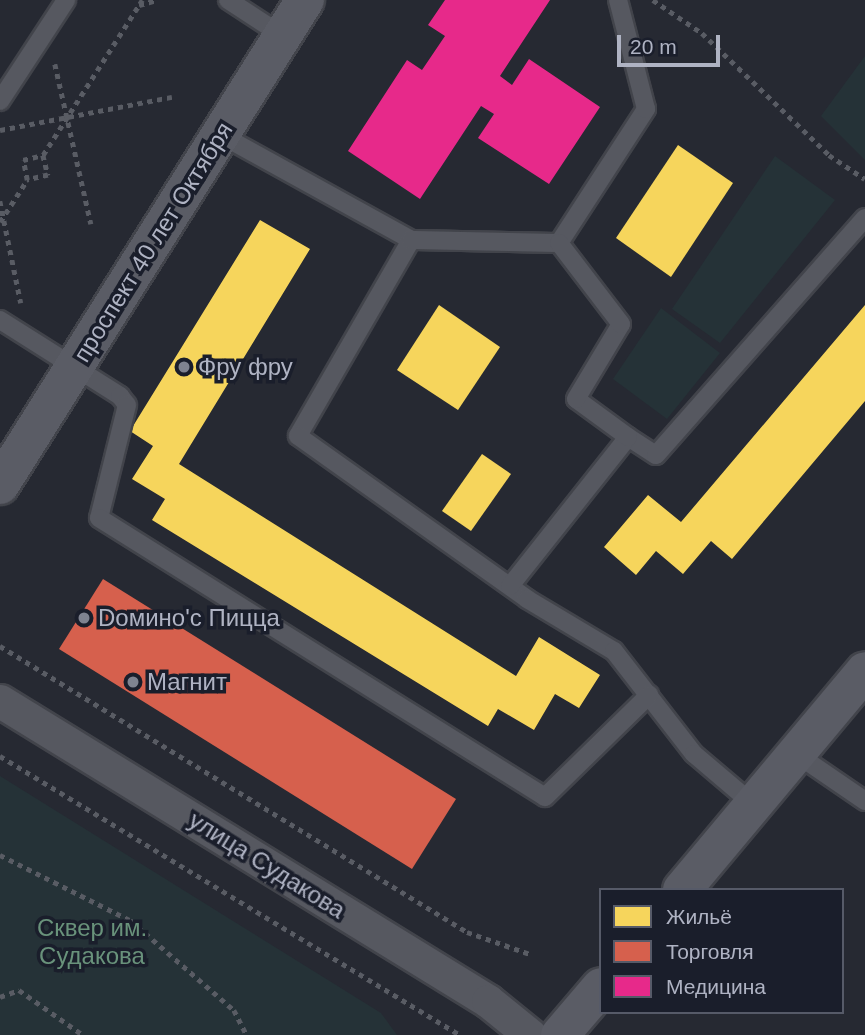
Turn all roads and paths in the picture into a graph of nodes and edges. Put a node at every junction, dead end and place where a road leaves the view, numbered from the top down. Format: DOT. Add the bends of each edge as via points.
graph roads {
  1 [pos="66,0"];
  2 [pos="142,0"];
  3 [pos="157,0"];
  4 [pos="228,0"];
  5 [pos="305,0"];
  6 [pos="618,0"];
  7 [pos="653,0"];
  8 [pos="139,6"];
  9 [pos="47,29"];
  10 [pos="283,36"];
  11 [pos="172,97"];
  12 [pos="0,101"];
  13 [pos="67,117"];
  14 [pos="0,130"];
  15 [pos="221,135"];
  16 [pos="43,155"];
  17 [pos="865,179"];
  18 [pos="27,180"];
  19 [pos="0,201"];
  20 [pos="865,218"];
  21 [pos="2,220"];
  22 [pos="91,224"];
  23 [pos="411,240"];
  24 [pos="559,243"];
  25 [pos="23,315"];
  26 [pos="0,320"];
  27 [pos="74,368"];
  28 [pos="628,437"];
  29 [pos="0,485"];
  30 [pos="510,586"];
  31 [pos="0,646"];
  32 [pos="865,671"];
  33 [pos="649,695"];
  34 [pos="0,701"];
  35 [pos="795,753"];
  36 [pos="0,756"];
  37 [pos="865,801"];
  38 [pos="753,804"];
  39 [pos="0,855"];
  40 [pos="684,888"];
  41 [pos="530,954"];
  42 [pos="599,989"];
  43 [pos="0,997"];
  44 [pos="83,1035"];
  45 [pos="247,1035"];
  46 [pos="460,1035"];
  47 [pos="530,1035"];
  48 [pos="560,1035"];
  1 -- 9 [label="lane"];
  2 -- 8 [label="path"];
  3 -- 8 [label="path"];
  4 -- 10 [label="lane"];
  5 -- 10 [label="street, проспект 40 лет Октября"];
  6 -- 24 [label="lane" via="646,109"];
  7 -- 17 [label="path" via="702,33 829,155"];
  8 -- 13 [label="path"];
  9 -- 12 [label="lane"];
  9 -- 13 [label="path"];
  10 -- 15 [label="street, проспект 40 лет Октября"];
  11 -- 13 [label="path"];
  13 -- 14 [label="path"];
  13 -- 16 [label="path"];
  13 -- 22 [label="path"];
  15 -- 23 [label="lane"];
  15 -- 27 [label="street, проспект 40 лет Октября"];
  16 -- 18 [label="path" via="23,160"];
  16 -- 18 [label="path" via="48,175"];
  18 -- 21 [label="path"];
  19 -- 21 [label="path"];
  20 -- 28 [label="lane" via="656,455"];
  21 -- 25 [label="path"];
  23 -- 24 [label="lane"];
  23 -- 30 [label="lane" via="298,436"];
  24 -- 28 [label="lane" via="621,324 576,399"];
  26 -- 27 [label="lane"];
  27 -- 29 [label="street, проспект 40 лет Октября"];
  27 -- 33 [label="lane" via="127,405 99,518 545,797"];
  28 -- 30 [label="lane"];
  30 -- 33 [label="lane" via="614,651"];
  31 -- 41 [label="path" via="467,932"];
  32 -- 35 [label="street"];
  33 -- 38 [label="lane" via="694,754"];
  34 -- 47 [label="street, улица Судакова" via="488,1001"];
  35 -- 37 [label="lane"];
  35 -- 38 [label="street"];
  36 -- 46 [label="path"];
  38 -- 40 [label="street"];
  39 -- 45 [label="path" via="130,920 234,1010"];
  42 -- 48 [label="street"];
  43 -- 44 [label="path" via="19,990"];
}
